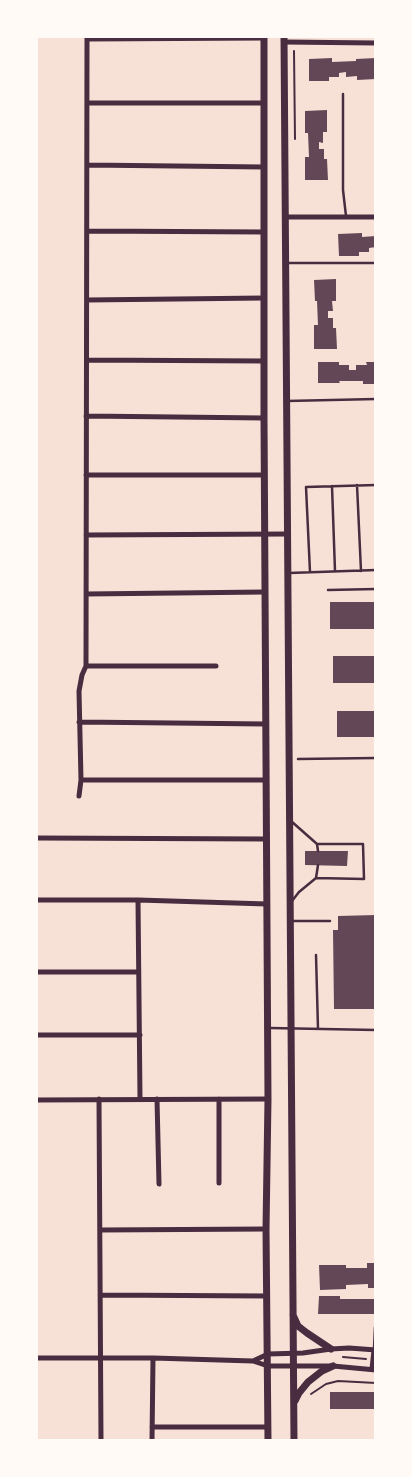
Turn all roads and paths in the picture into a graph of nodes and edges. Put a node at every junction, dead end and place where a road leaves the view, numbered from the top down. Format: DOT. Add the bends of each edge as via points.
graph roads {
  1 [pos="87,37"];
  2 [pos="264,37"];
  3 [pos="284,39"];
  4 [pos="376,43"];
  5 [pos="343,94"];
  6 [pos="87,102"];
  7 [pos="264,103"];
  8 [pos="87,165"];
  9 [pos="264,167"];
  10 [pos="286,217"];
  11 [pos="346,217"];
  12 [pos="376,218"];
  13 [pos="87,232"];
  14 [pos="264,232"];
  15 [pos="286,263"];
  16 [pos="376,263"];
  17 [pos="264,298"];
  18 [pos="87,300"];
  19 [pos="86,360"];
  20 [pos="264,360"];
  21 [pos="376,399"];
  22 [pos="287,401"];
  23 [pos="86,416"];
  24 [pos="264,418"];
  25 [pos="86,475"];
  26 [pos="264,475"];
  27 [pos="357,485"];
  28 [pos="376,485"];
  29 [pos="332,486"];
  30 [pos="265,534"];
  31 [pos="288,534"];
  32 [pos="86,535"];
  33 [pos="376,570"];
  34 [pos="335,571"];
  35 [pos="361,571"];
  36 [pos="310,572"];
  37 [pos="288,573"];
  38 [pos="376,589"];
  39 [pos="328,590"];
  40 [pos="265,592"];
  41 [pos="86,594"];
  42 [pos="86,666"];
  43 [pos="216,666"];
  44 [pos="79,722"];
  45 [pos="266,724"];
  46 [pos="376,758"];
  47 [pos="298,759"];
  48 [pos="81,780"];
  49 [pos="266,780"];
  50 [pos="79,796"];
  51 [pos="289,819"];
  52 [pos="36,838"];
  53 [pos="266,839"];
  54 [pos="317,844"];
  55 [pos="318,851"];
  56 [pos="318,865"];
  57 [pos="316,878"];
  58 [pos="36,900"];
  59 [pos="138,900"];
  60 [pos="267,904"];
  61 [pos="290,904"];
  62 [pos="290,921"];
  63 [pos="330,921"];
  64 [pos="316,955"];
  65 [pos="36,972"];
  66 [pos="138,972"];
  67 [pos="267,1028"];
  68 [pos="291,1028"];
  69 [pos="318,1029"];
  70 [pos="376,1030"];
  71 [pos="36,1035"];
  72 [pos="140,1035"];
  73 [pos="99,1099"];
  74 [pos="140,1099"];
  75 [pos="157,1099"];
  76 [pos="219,1099"];
  77 [pos="268,1099"];
  78 [pos="36,1100"];
  79 [pos="219,1183"];
  80 [pos="159,1184"];
  81 [pos="266,1229"];
  82 [pos="100,1230"];
  83 [pos="100,1295"];
  84 [pos="267,1296"];
  85 [pos="292,1312"];
  86 [pos="375,1327"];
  87 [pos="332,1349"];
  88 [pos="375,1350"];
  89 [pos="268,1354"];
  90 [pos="293,1354"];
  91 [pos="337,1357"];
  92 [pos="36,1358"];
  93 [pos="100,1358"];
  94 [pos="153,1358"];
  95 [pos="373,1360"];
  96 [pos="253,1361"];
  97 [pos="268,1366"];
  98 [pos="333,1366"];
  99 [pos="293,1367"];
  100 [pos="374,1369"];
  101 [pos="376,1383"];
  102 [pos="308,1397"];
  103 [pos="294,1404"];
  104 [pos="152,1427"];
  105 [pos="268,1427"];
  106 [pos="101,1441"];
  107 [pos="152,1441"];
  108 [pos="268,1441"];
  109 [pos="294,1441"];
  1 -- 2 [label="street"];
  1 -- 6 [label="street"];
  2 -- 7 [label="main road"];
  3 -- 4 [label="street"];
  3 -- 10 [label="main road"];
  5 -- 11 [label="lane"];
  6 -- 7 [label="street"];
  6 -- 8 [label="street"];
  7 -- 9 [label="main road"];
  8 -- 9 [label="street"];
  8 -- 13 [label="street"];
  9 -- 14 [label="main road"];
  10 -- 11 [label="street"];
  10 -- 15 [label="main road"];
  11 -- 12 [label="street"];
  13 -- 14 [label="street"];
  13 -- 18 [label="street"];
  14 -- 17 [label="main road"];
  15 -- 16 [label="lane"];
  15 -- 22 [label="main road"];
  17 -- 18 [label="street"];
  17 -- 20 [label="main road"];
  18 -- 19 [label="street"];
  19 -- 20 [label="street"];
  19 -- 23 [label="street"];
  20 -- 24 [label="main road"];
  21 -- 22 [label="lane"];
  22 -- 31 [label="main road"];
  23 -- 24 [label="street"];
  23 -- 25 [label="street"];
  24 -- 26 [label="main road"];
  25 -- 26 [label="street"];
  25 -- 32 [label="street"];
  26 -- 30 [label="main road"];
  27 -- 28 [label="lane"];
  27 -- 29 [label="lane"];
  27 -- 35 [label="lane"];
  29 -- 34 [label="lane"];
  29 -- 36 [label="lane" via="306,487"];
  30 -- 31 [label="street"];
  30 -- 32 [label="street"];
  30 -- 40 [label="main road"];
  31 -- 37 [label="main road"];
  32 -- 41 [label="street"];
  33 -- 35 [label="lane"];
  34 -- 35 [label="lane"];
  34 -- 36 [label="lane"];
  36 -- 37 [label="lane"];
  37 -- 51 [label="main road"];
  38 -- 39 [label="lane"];
  40 -- 41 [label="street"];
  40 -- 45 [label="main road"];
  41 -- 42 [label="street"];
  42 -- 43 [label="street"];
  42 -- 44 [label="street" via="79,691"];
  44 -- 45 [label="street"];
  44 -- 48 [label="street"];
  45 -- 49 [label="main road"];
  46 -- 47 [label="lane"];
  48 -- 49 [label="street"];
  48 -- 50 [label="street"];
  49 -- 53 [label="main road"];
  51 -- 54 [label="lane"];
  51 -- 61 [label="main road"];
  52 -- 53 [label="street"];
  53 -- 60 [label="main road"];
  54 -- 55 [label="lane"];
  54 -- 57 [label="lane" via="363,844 364,878"];
  56 -- 57 [label="lane"];
  57 -- 61 [label="lane"];
  58 -- 59 [label="street"];
  59 -- 60 [label="street"];
  59 -- 66 [label="street"];
  60 -- 67 [label="main road"];
  61 -- 62 [label="main road"];
  62 -- 63 [label="lane"];
  62 -- 68 [label="main road"];
  64 -- 69 [label="lane"];
  65 -- 66 [label="street"];
  66 -- 72 [label="street"];
  67 -- 68 [label="lane"];
  67 -- 77 [label="main road"];
  68 -- 69 [label="lane"];
  68 -- 85 [label="main road"];
  69 -- 70 [label="lane"];
  71 -- 72 [label="street"];
  72 -- 74 [label="street"];
  73 -- 74 [label="street"];
  73 -- 78 [label="street"];
  73 -- 82 [label="street"];
  74 -- 75 [label="street"];
  75 -- 76 [label="street"];
  75 -- 80 [label="street"];
  76 -- 77 [label="street"];
  76 -- 79 [label="street"];
  77 -- 81 [label="main road"];
  81 -- 82 [label="street"];
  81 -- 84 [label="main road"];
  82 -- 83 [label="street"];
  83 -- 84 [label="street"];
  83 -- 93 [label="street"];
  84 -- 89 [label="main road"];
  85 -- 87 [label="main road" via="307,1333"];
  85 -- 90 [label="main road"];
  86 -- 88 [label="lane"];
  87 -- 88 [label="street"];
  87 -- 90 [label="street"];
  88 -- 95 [label="street"];
  89 -- 90 [label="street"];
  89 -- 96 [label="street"];
  89 -- 97 [label="main road"];
  90 -- 99 [label="main road"];
  91 -- 95 [label="path"];
  92 -- 93 [label="street"];
  93 -- 94 [label="street"];
  93 -- 106 [label="street"];
  94 -- 96 [label="street"];
  94 -- 104 [label="street"];
  95 -- 100 [label="street"];
  96 -- 97 [label="street"];
  97 -- 99 [label="street"];
  97 -- 105 [label="main road"];
  98 -- 99 [label="street"];
  98 -- 100 [label="street"];
  98 -- 103 [label="main road" via="308,1382"];
  99 -- 103 [label="main road"];
  101 -- 102 [label="path" via="332,1382"];
  103 -- 109 [label="main road"];
  104 -- 105 [label="street"];
  104 -- 107 [label="street"];
  105 -- 108 [label="main road"];
}
